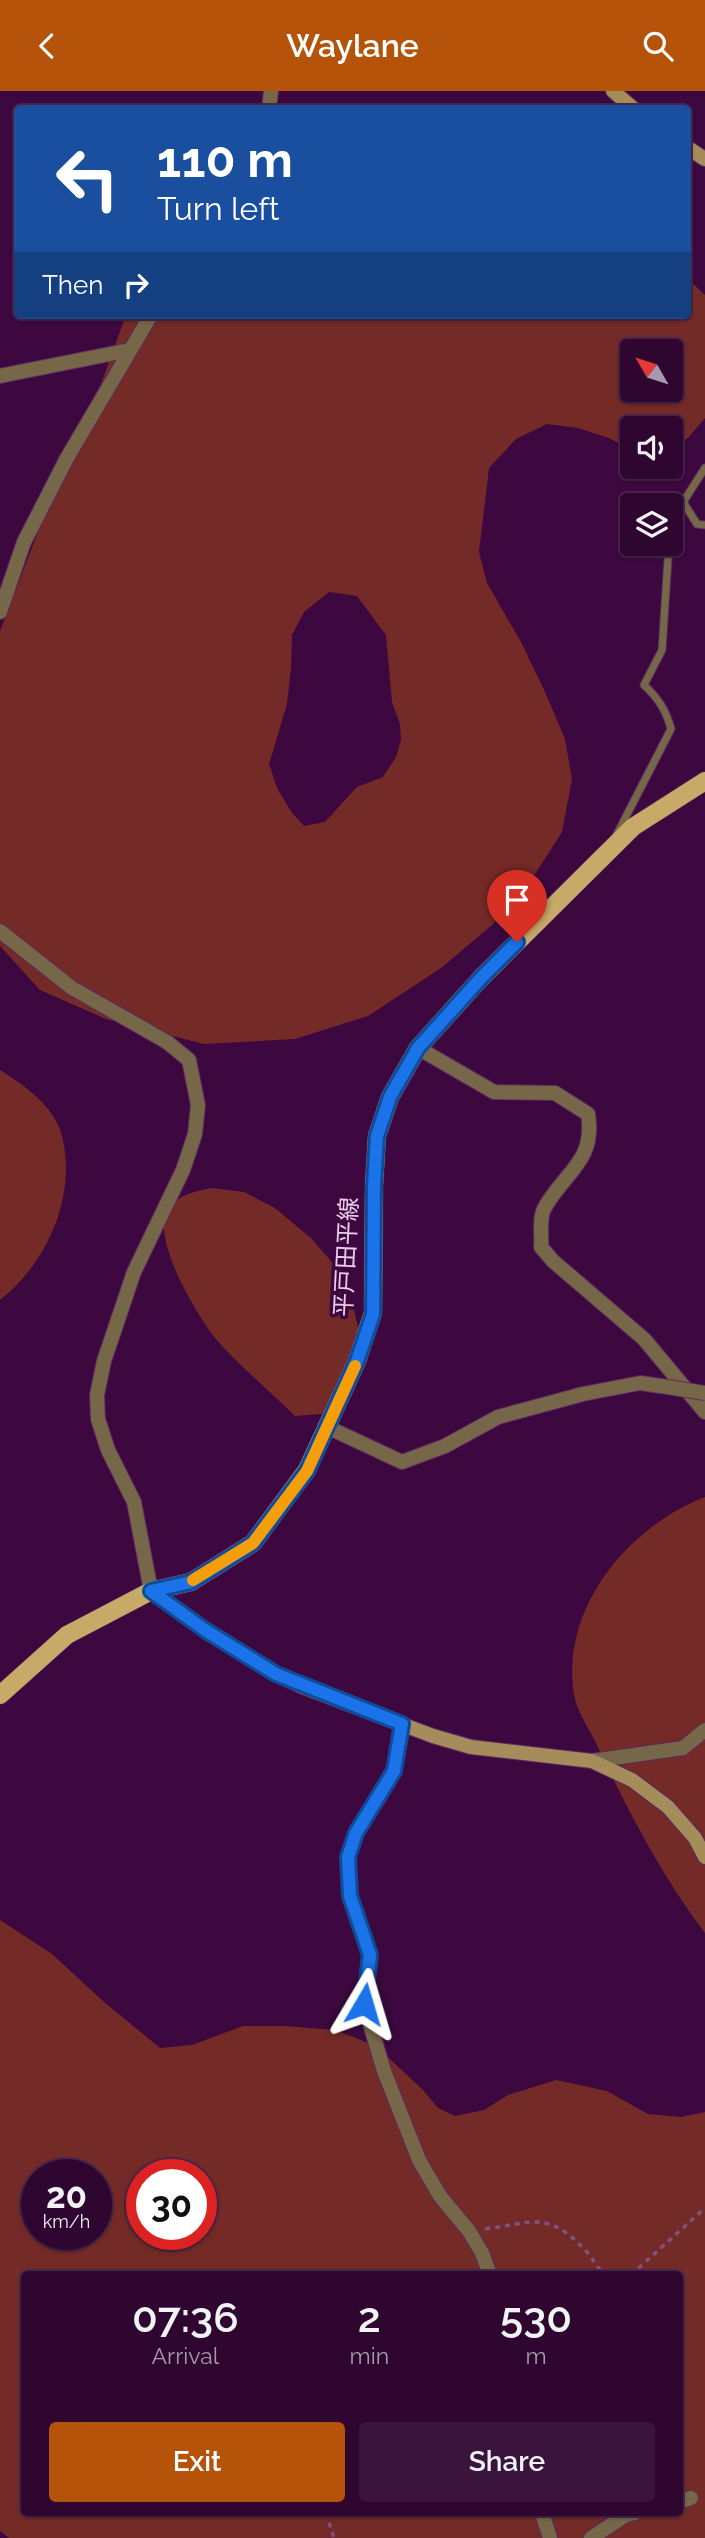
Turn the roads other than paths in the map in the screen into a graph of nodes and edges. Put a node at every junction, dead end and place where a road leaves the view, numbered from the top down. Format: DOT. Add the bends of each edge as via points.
graph roads {
  1 [pos="613,91"];
  2 [pos="629,105"];
  3 [pos="149,319"];
  4 [pos="130,350"];
  5 [pos="0,376"];
  6 [pos="705,468"];
  7 [pos="683,502"];
  8 [pos="705,525"];
  9 [pos="668,556"];
  10 [pos="0,612"];
  11 [pos="705,781"];
  12 [pos="607,853"];
  13 [pos="0,931"];
  14 [pos="418,1048"];
  15 [pos="705,1393"];
  16 [pos="705,1412"];
  17 [pos="325,1426"];
  18 [pos="151,1591"];
  19 [pos="0,1695"];
  20 [pos="402,1724"];
  21 [pos="705,1730"];
  22 [pos="592,1761"];
  23 [pos="705,1857"];
  24 [pos="489,2271"];
  25 [pos="543,2516"];
  26 [pos="628,2516"];
  27 [pos="550,2538"];
  28 [pos="591,2538"];
  1 -- 2 [label="street"];
  3 -- 4 [label="street"];
  4 -- 5 [label="street"];
  4 -- 10 [label="street" via="24,542"];
  6 -- 7 [label="lane"];
  7 -- 8 [label="lane" via="696,524"];
  9 -- 12 [label="lane" via="662,650 644,685 658,698 671,729"];
  11 -- 12 [label="main road, 平戸田平線" via="633,827"];
  12 -- 14 [label="main road, 平戸田平線"];
  13 -- 18 [label="street" via="72,988 167,1042 189,1060 198,1105 195,1134 183,1170 134,1272 97,1395 98,1419 108,1450 134,1502"];
  14 -- 16 [label="street" via="494,1092 555,1093 588,1114 591,1131 583,1157 543,1211 541,1247 644,1339"];
  14 -- 17 [label="main road, 平戸田平線" via="390,1097 377,1136 373,1314 357,1361"];
  15 -- 17 [label="street, bridge" via="640,1383 583,1395 498,1417 445,1446 402,1462"];
  17 -- 18 [label="main road, 平戸田平線" via="307,1471 253,1543 191,1582"];
  18 -- 19 [label="main road, 平戸田平線" via="67,1635"];
  18 -- 20 [label="street" via="276,1674"];
  20 -- 22 [label="street" via="471,1747"];
  20 -- 24 [label="street" via="394,1771 356,1833 348,1857 350,1896 370,1955 364,2004 419,2160 440,2196 469,2231"];
  21 -- 22 [label="street" via="683,1748"];
  22 -- 23 [label="street" via="632,1780 668,1807"];
  25 -- 27 [label="street"];
  26 -- 28 [label="street"];
}
